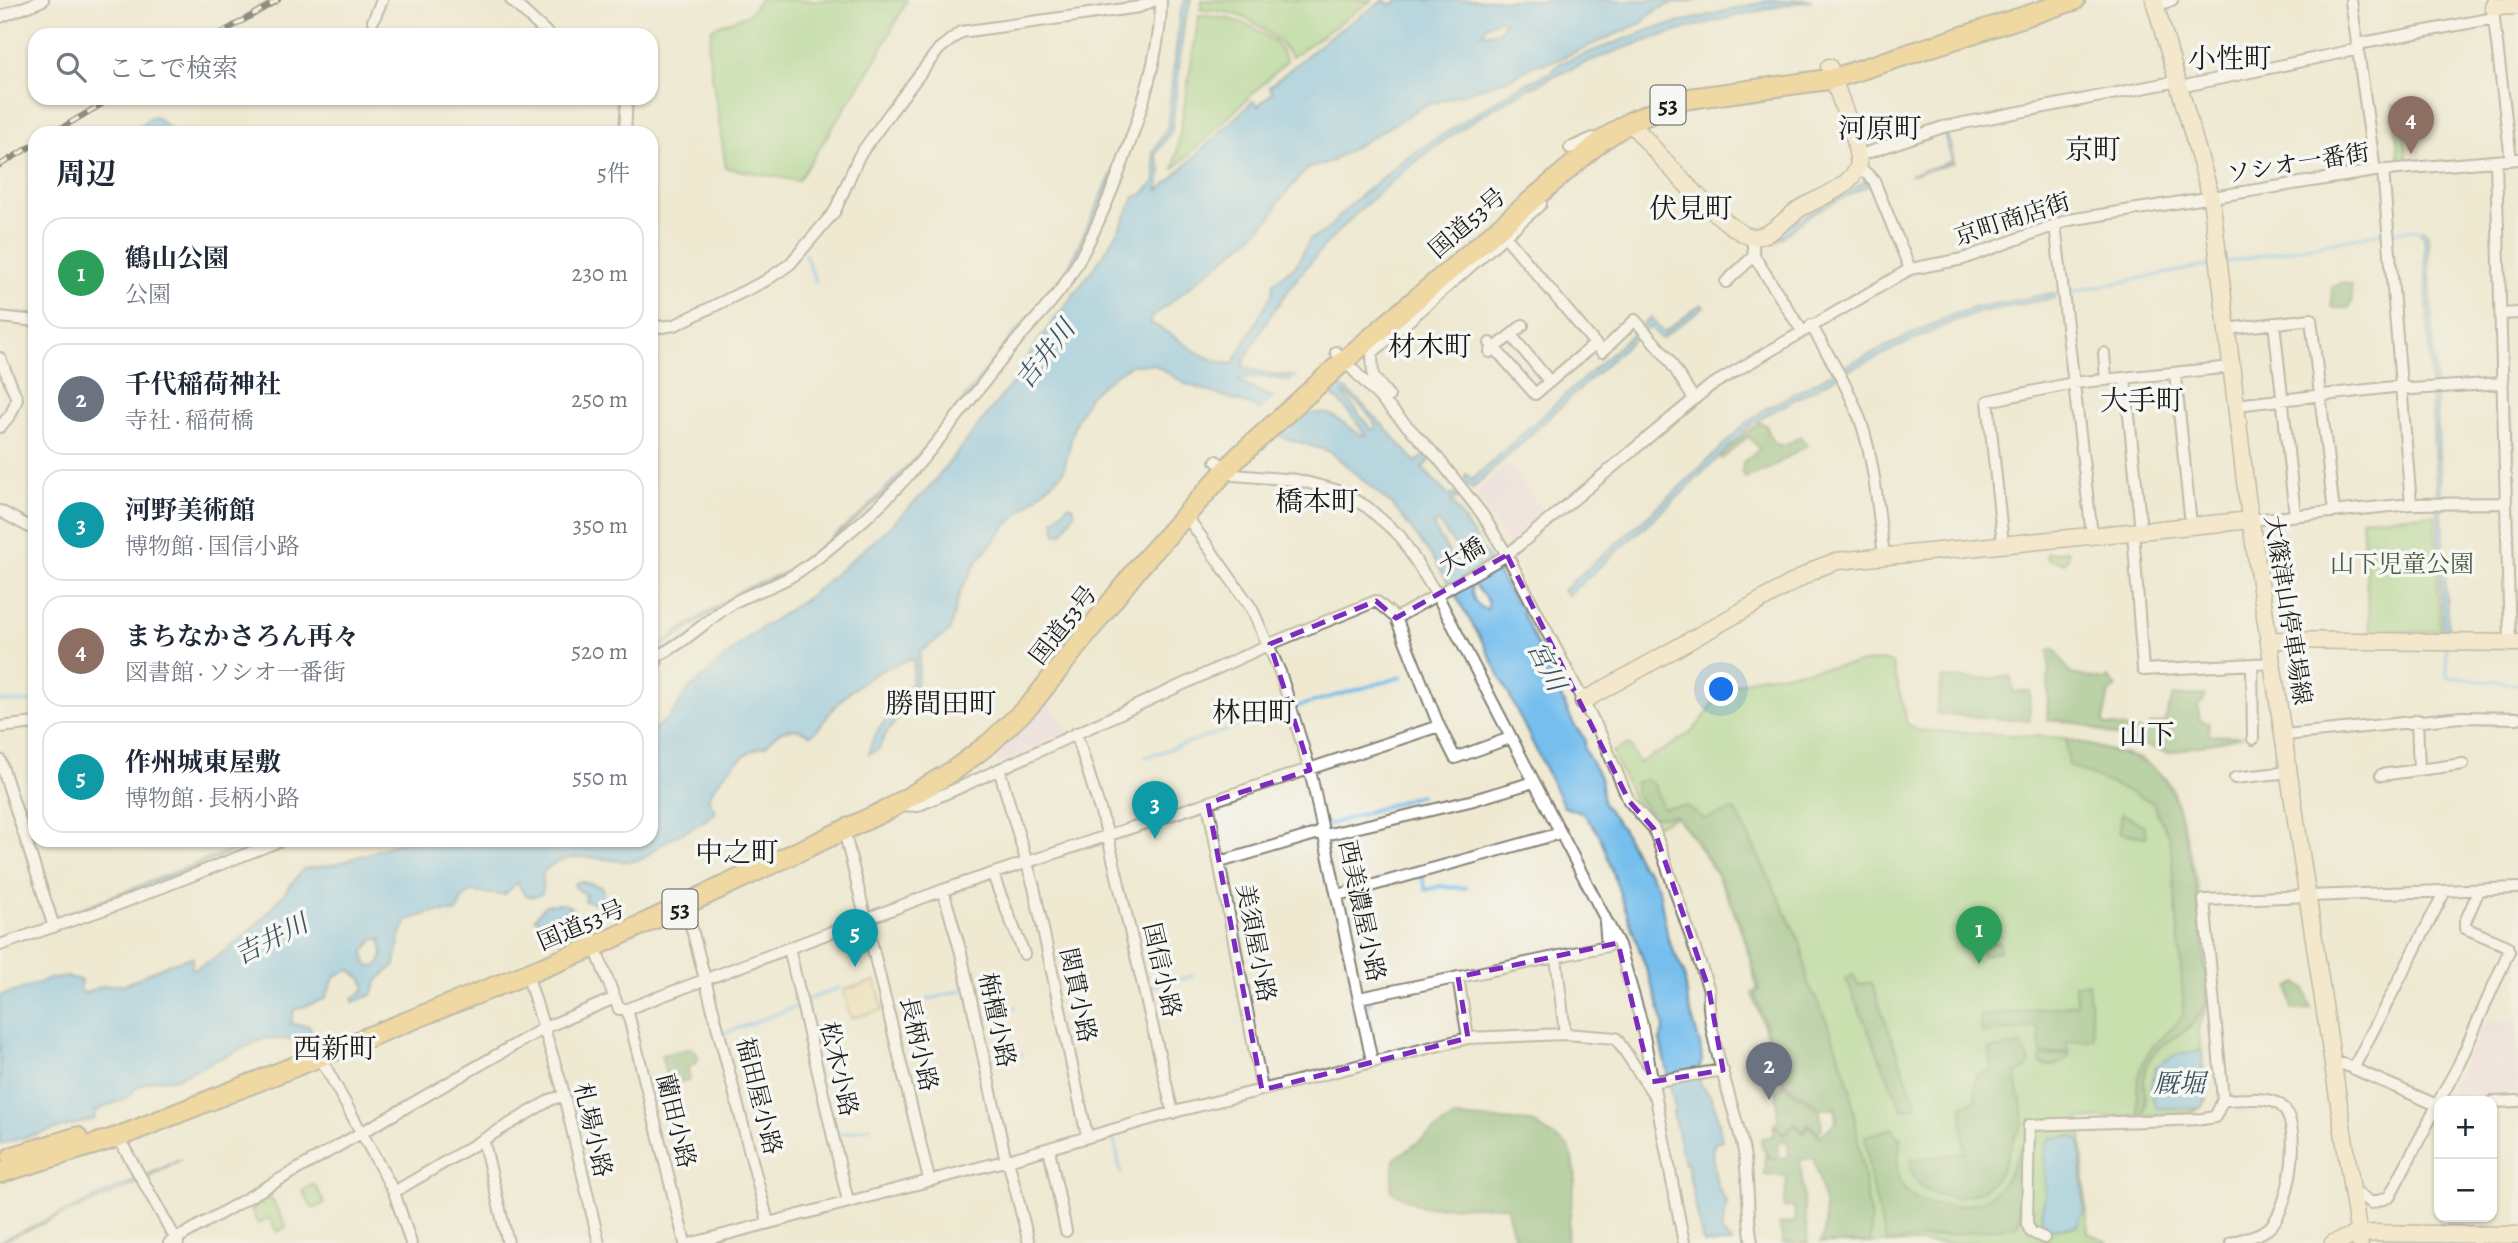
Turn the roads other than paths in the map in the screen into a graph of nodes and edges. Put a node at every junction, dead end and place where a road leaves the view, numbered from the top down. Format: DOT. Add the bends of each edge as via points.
graph roads {
  1 [pos="43,0"];
  2 [pos="382,0"];
  3 [pos="511,0"];
  4 [pos="1158,0"];
  5 [pos="2038,0"];
  6 [pos="2075,0"];
  7 [pos="2351,0"];
  8 [pos="2160,2"];
  9 [pos="2518,6"];
  10 [pos="2493,8"];
  11 [pos="0,17"];
  12 [pos="373,21"];
  13 [pos="541,28"];
  14 [pos="2359,47"];
  15 [pos="1830,73"];
  16 [pos="2179,84"];
  17 [pos="627,105"];
  18 [pos="1630,121"];
  19 [pos="626,126"];
  20 [pos="1570,148"];
  21 [pos="2514,159"];
  22 [pos="2496,161"];
  23 [pos="1857,163"];
  24 [pos="2379,171"];
  25 [pos="1559,175"];
  26 [pos="2211,197"];
  27 [pos="2055,225"];
  28 [pos="1505,236"];
  29 [pos="1752,238"];
  30 [pos="1754,256"];
  31 [pos="1910,269"];
  32 [pos="1726,282"];
  33 [pos="2518,313"];
  34 [pos="2501,314"];
  35 [pos="0,317"];
  36 [pos="28,320"];
  37 [pos="2274,323"];
  38 [pos="1523,325"];
  39 [pos="658,326"];
  40 [pos="1806,328"];
  41 [pos="2227,329"];
  42 [pos="1511,335"];
  43 [pos="1595,344"];
  44 [pos="2104,353"];
  45 [pos="0,358"];
  46 [pos="1338,359"];
  47 [pos="2232,367"];
  48 [pos="2175,373"];
  49 [pos="2125,378"];
  50 [pos="2106,380"];
  51 [pos="1550,382"];
  52 [pos="2073,383"];
  53 [pos="2503,383"];
  54 [pos="2402,386"];
  55 [pos="2319,396"];
  56 [pos="1694,399"];
  57 [pos="2282,400"];
  58 [pos="2236,405"];
  59 [pos="0,427"];
  60 [pos="1411,427"];
  61 [pos="2504,443"];
  62 [pos="2518,443"];
  63 [pos="1227,460"];
  64 [pos="2505,502"];
  65 [pos="2411,504"];
  66 [pos="0,511"];
  67 [pos="2334,512"];
  68 [pos="1185,514"];
  69 [pos="2295,515"];
  70 [pos="2250,520"];
  71 [pos="2191,525"];
  72 [pos="28,526"];
  73 [pos="2137,531"];
  74 [pos="2092,535"];
  75 [pos="2003,544"];
  76 [pos="1507,555"];
  77 [pos="1884,555"];
  78 [pos="1437,595"];
  79 [pos="1396,618"];
  80 [pos="2270,640"];
  81 [pos="2514,642"];
  82 [pos="1270,643"];
  83 [pos="658,656"];
  84 [pos="2273,663"];
  85 [pos="2252,665"];
  86 [pos="1583,701"];
  87 [pos="2518,718"];
  88 [pos="2417,720"];
  89 [pos="28,724"];
  90 [pos="1439,726"];
  91 [pos="0,727"];
  92 [pos="1076,733"];
  93 [pos="2285,735"];
  94 [pos="1510,738"];
  95 [pos="2253,739"];
  96 [pos="0,760"];
  97 [pos="2463,764"];
  98 [pos="999,769"];
  99 [pos="1310,770"];
  100 [pos="2419,770"];
  101 [pos="2289,772"];
  102 [pos="2381,775"];
  103 [pos="2235,778"];
  104 [pos="1534,782"];
  105 [pos="1208,803"];
  106 [pos="898,804"];
  107 [pos="844,831"];
  108 [pos="1560,833"];
  109 [pos="1325,835"];
  110 [pos="1107,837"];
  111 [pos="28,847"];
  112 [pos="28,847"];
  113 [pos="264,847"];
  114 [pos="1220,862"];
  115 [pos="1028,863"];
  116 [pos="993,874"];
  117 [pos="2518,888"];
  118 [pos="943,890"];
  119 [pos="2479,890"];
  120 [pos="2444,892"];
  121 [pos="1338,895"];
  122 [pos="2308,897"];
  123 [pos="686,906"];
  124 [pos="866,918"];
  125 [pos="1605,921"];
  126 [pos="54,927"];
  127 [pos="592,941"];
  128 [pos="0,944"];
  129 [pos="789,948"];
  130 [pos="2513,951"];
  131 [pos="1024,954"];
  132 [pos="1556,957"];
  133 [pos="527,974"];
  134 [pos="1458,976"];
  135 [pos="708,979"];
  136 [pos="614,998"];
  137 [pos="1359,998"];
  138 [pos="627,1009"];
  139 [pos="544,1028"];
  140 [pos="1565,1034"];
  141 [pos="1468,1038"];
  142 [pos="316,1052"];
  143 [pos="1372,1061"];
  144 [pos="2334,1065"];
  145 [pos="2353,1069"];
  146 [pos="1722,1070"];
  147 [pos="1653,1081"];
  148 [pos="1262,1090"];
  149 [pos="1654,1095"];
  150 [pos="564,1096"];
  151 [pos="2443,1096"];
  152 [pos="2224,1100"];
  153 [pos="2518,1101"];
  154 [pos="2434,1102"];
  155 [pos="2497,1102"];
  156 [pos="1173,1113"];
  157 [pos="2434,1113"];
  158 [pos="360,1132"];
  159 [pos="1087,1136"];
  160 [pos="118,1137"];
  161 [pos="484,1139"];
  162 [pos="1049,1149"];
  163 [pos="1007,1160"];
  164 [pos="0,1161"];
  165 [pos="0,1173"];
  166 [pos="929,1179"];
  167 [pos="2354,1191"];
  168 [pos="394,1192"];
  169 [pos="848,1201"];
  170 [pos="768,1222"];
  171 [pos="1066,1231"];
  172 [pos="2518,1234"];
  173 [pos="2044,1238"];
  174 [pos="2359,1238"];
  175 [pos="174,1242"];
  176 [pos="411,1243"];
  177 [pos="508,1243"];
  178 [pos="599,1243"];
  179 [pos="685,1243"];
  180 [pos="693,1243"];
  181 [pos="1030,1243"];
  182 [pos="1684,1243"];
  183 [pos="1752,1243"];
  184 [pos="2231,1243"];
  185 [pos="2333,1243"];
  1 -- 11 [label="street"];
  2 -- 12 [label="street"];
  3 -- 13 [label="street"];
  4 -- 39 [label="street" via="1139,7 961,32 939,49 890,113 859,156 835,211 790,264 675,325"];
  4 -- 83 [label="street" via="1141,109 1074,270 1051,303 933,449 848,533 780,583 740,598"];
  5 -- 15 [label="highway, 国道53号 / 53"];
  6 -- 15 [label="highway, 国道53号 / 53"];
  7 -- 14 [label="street"];
  8 -- 16 [label="street, 大篠津山停車場線"];
  9 -- 10 [label="street"];
  10 -- 14 [label="street"];
  10 -- 21 [label="street"];
  14 -- 16 [label="street"];
  14 -- 24 [label="street"];
  15 -- 18 [label="highway, 国道53号 / 53" via="1686,99"];
  15 -- 20 [label="highway, 国道53号 / 53" via="1682,87 1620,113"];
  15 -- 23 [label="street"];
  16 -- 23 [label="street" via="1943,127"];
  16 -- 26 [label="street, 大篠津山停車場線"];
  17 -- 19 [label="street"];
  18 -- 20 [label="street" via="1617,121"];
  18 -- 25 [label="highway, 国道53号 / 53"];
  18 -- 29 [label="street" via="1699,198 1734,229"];
  20 -- 46 [label="highway, 国道53号 / 53"];
  21 -- 22 [label="street, ソシオ一番街"];
  22 -- 24 [label="street, ソシオ一番街"];
  22 -- 34 [label="street"];
  23 -- 29 [label="street" via="1846,184 1796,210 1770,233"];
  23 -- 31 [label="street" via="1874,181"];
  24 -- 26 [label="street, ソシオ一番街"];
  24 -- 54 [label="street"];
  25 -- 28 [label="street" via="1565,183"];
  25 -- 46 [label="highway, 国道53号 / 53"];
  26 -- 27 [label="street, 京町商店街"];
  26 -- 41 [label="street, 大篠津山停車場線"];
  27 -- 31 [label="street, 京町商店街" via="1963,259"];
  27 -- 52 [label="street"];
  28 -- 43 [label="street"];
  28 -- 60 [label="street" via="1372,353 1373,376"];
  29 -- 30 [label="street"];
  30 -- 32 [label="street"];
  30 -- 40 [label="street"];
  31 -- 40 [label="street, 京町商店街"];
  33 -- 34 [label="street"];
  34 -- 53 [label="street"];
  35 -- 36 [label="street"];
  37 -- 41 [label="street"];
  37 -- 55 [label="street" via="2311,319"];
  37 -- 57 [label="street"];
  38 -- 42 [label="street"];
  40 -- 56 [label="street, 京町商店街"];
  40 -- 77 [label="street" via="1845,385 1861,422"];
  41 -- 47 [label="street, 大篠津山停車場線"];
  42 -- 51 [label="street"];
  42 -- 51 [label="street" via="1492,348 1535,394"];
  43 -- 51 [label="street"];
  43 -- 56 [label="street" via="1602,352 1635,320"];
  44 -- 50 [label="street"];
  45 -- 59 [label="street" via="17,399"];
  46 -- 60 [label="street"];
  46 -- 63 [label="highway, 国道53号 / 53"];
  47 -- 48 [label="street"];
  47 -- 58 [label="street, 大篠津山停車場線"];
  48 -- 49 [label="street"];
  48 -- 71 [label="street"];
  49 -- 50 [label="street"];
  49 -- 73 [label="street"];
  50 -- 52 [label="street"];
  52 -- 74 [label="street"];
  52 -- 75 [label="street" via="1988,401"];
  53 -- 54 [label="street"];
  53 -- 61 [label="street"];
  54 -- 55 [label="street"];
  54 -- 65 [label="street"];
  55 -- 57 [label="street"];
  55 -- 67 [label="street"];
  56 -- 76 [label="street, 大橋"];
  57 -- 58 [label="street"];
  57 -- 69 [label="street"];
  58 -- 70 [label="street, 大篠津山停車場線"];
  60 -- 76 [label="street" via="1482,514"];
  61 -- 62 [label="street"];
  61 -- 64 [label="street"];
  63 -- 68 [label="highway, 国道53号 / 53"];
  63 -- 78 [label="street" via="1241,477 1278,476 1314,484 1367,507 1399,536"];
  63 -- 127 [label="highway, 国道53号 / 53" via="1130,558 1031,686 1004,715 957,752 870,804"];
  64 -- 65 [label="street"];
  64 -- 81 [label="street"];
  65 -- 67 [label="street"];
  66 -- 72 [label="street"];
  67 -- 69 [label="street"];
  68 -- 82 [label="street, 西美濃屋小路" via="1252,609"];
  68 -- 106 [label="highway, 国道53号 / 53" via="1031,703 990,743"];
  69 -- 70 [label="street"];
  70 -- 71 [label="street"];
  70 -- 80 [label="street, 大篠津山停車場線"];
  71 -- 73 [label="street"];
  73 -- 74 [label="street"];
  73 -- 85 [label="street" via="2143,670"];
  74 -- 75 [label="street"];
  75 -- 77 [label="street"];
  76 -- 78 [label="street, 大橋"];
  76 -- 86 [label="street"];
  77 -- 86 [label="street" via="1818,568"];
  78 -- 79 [label="street, 大橋"];
  78 -- 94 [label="street"];
  79 -- 82 [label="street" via="1376,601"];
  79 -- 90 [label="street"];
  80 -- 81 [label="street"];
  80 -- 84 [label="street, 大篠津山停車場線"];
  82 -- 92 [label="street"];
  82 -- 99 [label="street, 西美濃屋小路"];
  84 -- 85 [label="street"];
  84 -- 93 [label="street, 大篠津山停車場線"];
  85 -- 95 [label="street"];
  86 -- 146 [label="street" via="1629,801 1654,829 1663,852 1709,990"];
  87 -- 88 [label="street"];
  88 -- 93 [label="street"];
  88 -- 100 [label="street"];
  89 -- 91 [label="street"];
  90 -- 94 [label="street" via="1455,758"];
  90 -- 99 [label="street"];
  92 -- 98 [label="street"];
  92 -- 110 [label="street, 国信小路"];
  93 -- 101 [label="street, 大篠津山停車場線"];
  94 -- 104 [label="street"];
  96 -- 111 [label="street"];
  97 -- 100 [label="street"];
  98 -- 106 [label="street" via="917,806"];
  98 -- 115 [label="street, 関貫小路"];
  99 -- 105 [label="street"];
  99 -- 109 [label="street, 西美濃屋小路"];
  100 -- 102 [label="street"];
  101 -- 103 [label="street"];
  101 -- 122 [label="street, 大篠津山停車場線"];
  104 -- 108 [label="street"];
  104 -- 109 [label="street"];
  105 -- 110 [label="street"];
  105 -- 114 [label="street, 美須屋小路"];
  106 -- 107 [label="highway, 国道53号 / 53"];
  107 -- 123 [label="highway, 国道53号 / 53"];
  107 -- 124 [label="street, 長柄小路"];
  108 -- 121 [label="street"];
  108 -- 125 [label="street"];
  109 -- 114 [label="street"];
  109 -- 121 [label="street, 西美濃屋小路"];
  110 -- 115 [label="street"];
  110 -- 156 [label="street, 国信小路"];
  112 -- 126 [label="street"];
  113 -- 126 [label="street"];
  114 -- 148 [label="street, 美須屋小路"];
  115 -- 116 [label="street"];
  115 -- 159 [label="street, 関貫小路"];
  116 -- 118 [label="street"];
  116 -- 131 [label="street"];
  117 -- 119 [label="street"];
  118 -- 124 [label="street"];
  118 -- 163 [label="street, 栴檀小路"];
  119 -- 120 [label="street"];
  119 -- 130 [label="street" via="2465,928"];
  120 -- 122 [label="street"];
  120 -- 145 [label="street"];
  121 -- 137 [label="street, 西美濃屋小路"];
  122 -- 144 [label="street, 大篠津山停車場線"];
  122 -- 152 [label="street" via="2204,900"];
  123 -- 127 [label="highway, 国道53号 / 53"];
  123 -- 135 [label="street, 福田屋小路"];
  124 -- 129 [label="street"];
  124 -- 166 [label="street, 長柄小路"];
  125 -- 132 [label="street" via="1607,946"];
  125 -- 147 [label="street" via="1630,977"];
  126 -- 128 [label="street"];
  127 -- 133 [label="highway, 国道53号 / 53"];
  127 -- 136 [label="street"];
  127 -- 142 [label="highway, 国道53号 / 53"];
  129 -- 135 [label="street"];
  129 -- 169 [label="street, 松木小路"];
  130 -- 151 [label="street"];
  132 -- 134 [label="street"];
  132 -- 140 [label="street"];
  133 -- 139 [label="street, 札場小路"];
  133 -- 142 [label="highway, 国道53号 / 53"];
  134 -- 137 [label="street"];
  134 -- 141 [label="street"];
  135 -- 138 [label="street"];
  135 -- 170 [label="street, 福田屋小路"];
  136 -- 138 [label="street" via="619,1009"];
  136 -- 139 [label="street"];
  137 -- 143 [label="street, 西美濃屋小路"];
  138 -- 179 [label="street, 蘭田小路"];
  139 -- 150 [label="street, 札場小路"];
  139 -- 158 [label="street"];
  140 -- 141 [label="street"];
  140 -- 149 [label="street" via="1616,1038"];
  141 -- 143 [label="street"];
  142 -- 158 [label="street"];
  142 -- 160 [label="highway, 国道53号 / 53"];
  142 -- 164 [label="highway, 国道53号 / 53" via="132,1120"];
  143 -- 148 [label="street"];
  144 -- 145 [label="street"];
  144 -- 167 [label="street, 大篠津山停車場線"];
  145 -- 154 [label="street"];
  146 -- 147 [label="street"];
  146 -- 183 [label="street" via="1743,1149"];
  147 -- 149 [label="street"];
  148 -- 156 [label="street"];
  149 -- 182 [label="street"];
  150 -- 161 [label="street"];
  150 -- 178 [label="street, 札場小路"];
  152 -- 173 [label="street" via="2216,1117 2203,1119 2029,1125 2026,1224"];
  152 -- 184 [label="street" via="2277,1103 2288,1115 2294,1133 2280,1214 2269,1228"];
  153 -- 155 [label="street"];
  156 -- 159 [label="street"];
  157 -- 167 [label="street" via="2389,1197 2372,1203"];
  158 -- 168 [label="street"];
  158 -- 175 [label="street"];
  159 -- 162 [label="street"];
  160 -- 165 [label="highway, 国道53号 / 53"];
  160 -- 175 [label="street"];
  161 -- 168 [label="street"];
  161 -- 177 [label="street"];
  162 -- 163 [label="street"];
  162 -- 171 [label="street"];
  163 -- 166 [label="street"];
  163 -- 181 [label="street, 栴檀小路"];
  166 -- 169 [label="street"];
  167 -- 174 [label="street, 大篠津山停車場線"];
  168 -- 176 [label="street"];
  169 -- 170 [label="street"];
  170 -- 180 [label="street"];
  172 -- 174 [label="street"];
  174 -- 185 [label="street"];
}
